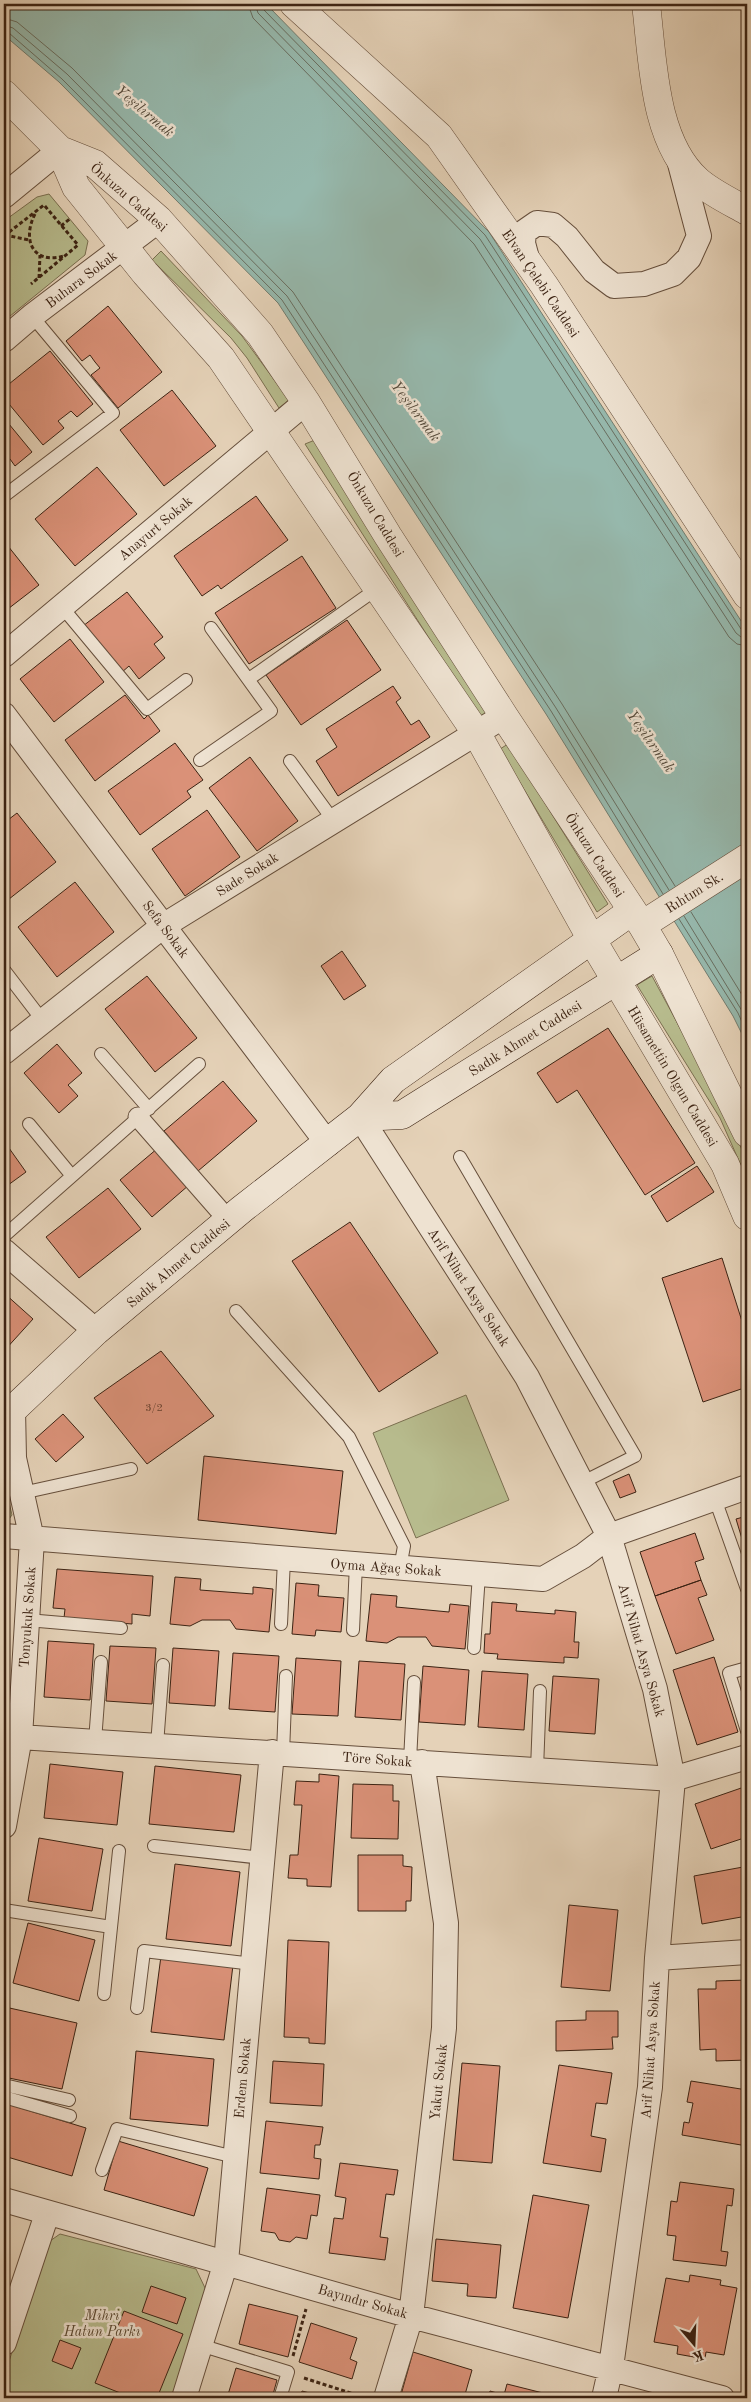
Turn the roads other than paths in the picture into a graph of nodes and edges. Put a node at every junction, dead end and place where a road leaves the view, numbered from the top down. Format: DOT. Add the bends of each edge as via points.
graph roads {
  1 [pos="294,4"];
  2 [pos="646,4"];
  3 [pos="4,94"];
  4 [pos="60,150"];
  5 [pos="678,156"];
  6 [pos="4,196"];
  7 [pos="747,211"];
  8 [pos="159,220"];
  9 [pos="124,247"];
  10 [pos="528,262"];
  11 [pos="32,316"];
  12 [pos="4,340"];
  13 [pos="306,402"];
  14 [pos="270,431"];
  15 [pos="4,496"];
  16 [pos="378,588"];
  17 [pos="747,595"];
  18 [pos="62,607"];
  19 [pos="211,628"];
  20 [pos="4,655"];
  21 [pos="186,680"];
  22 [pos="249,680"];
  23 [pos="4,715"];
  24 [pos="504,716"];
  25 [pos="477,734"];
  26 [pos="200,760"];
  27 [pos="290,761"];
  28 [pos="333,820"];
  29 [pos="747,858"];
  30 [pos="637,918"];
  31 [pos="163,926"];
  32 [pos="592,940"];
  33 [pos="659,954"];
  34 [pos="4,970"];
  35 [pos="616,980"];
  36 [pos="43,1021"];
  37 [pos="4,1052"];
  38 [pos="101,1054"];
  39 [pos="199,1064"];
  40 [pos="144,1113"];
  41 [pos="360,1118"];
  42 [pos="29,1124"];
  43 [pos="747,1133"];
  44 [pos="328,1144"];
  45 [pos="460,1157"];
  46 [pos="72,1176"];
  47 [pos="747,1216"];
  48 [pos="230,1221"];
  49 [pos="4,1236"];
  50 [pos="4,1251"];
  51 [pos="236,1311"];
  52 [pos="96,1331"];
  53 [pos="7,1409"];
  54 [pos="131,1469"];
  55 [pos="582,1483"];
  56 [pos="747,1487"];
  57 [pos="22,1493"];
  58 [pos="716,1499"];
  59 [pos="4,1536"];
  60 [pos="609,1536"];
  61 [pos="32,1539"];
  62 [pos="284,1559"];
  63 [pos="356,1564"];
  64 [pos="400,1568"];
  65 [pos="479,1574"];
  66 [pos="747,1589"];
  67 [pos="27,1620"];
  68 [pos="281,1624"];
  69 [pos="121,1628"];
  70 [pos="353,1630"];
  71 [pos="474,1648"];
  72 [pos="101,1662"];
  73 [pos="163,1665"];
  74 [pos="747,1668"];
  75 [pos="286,1676"];
  76 [pos="414,1682"];
  77 [pos="540,1691"];
  78 [pos="747,1731"];
  79 [pos="12,1737"];
  80 [pos="95,1741"];
  81 [pos="157,1745"];
  82 [pos="278,1753"];
  83 [pos="747,1757"];
  84 [pos="416,1761"];
  85 [pos="537,1770"];
  86 [pos="673,1779"];
  87 [pos="4,1826"];
  88 [pos="154,1846"];
  89 [pos="119,1850"];
  90 [pos="262,1858"];
  91 [pos="4,1910"];
  92 [pos="111,1927"];
  93 [pos="747,1952"];
  94 [pos="657,1958"];
  95 [pos="253,1964"];
  96 [pos="104,1994"];
  97 [pos="137,2008"];
  98 [pos="4,2085"];
  99 [pos="4,2096"];
  100 [pos="69,2100"];
  101 [pos="70,2116"];
  102 [pos="235,2157"];
  103 [pos="102,2170"];
  104 [pos="4,2200"];
  105 [pos="47,2214"];
  106 [pos="226,2262"];
  107 [pos="412,2316"];
  108 [pos="4,2343"];
  109 [pos="200,2345"];
  110 [pos="611,2367"];
  111 [pos="184,2398"];
  112 [pos="280,2398"];
  113 [pos="386,2398"];
  114 [pos="604,2398"];
  115 [pos="722,2398"];
  1 -- 10 [label="street, Elvan Çelebi Caddesi" via="438,136"];
  2 -- 5 [label="street" via="660,111"];
  3 -- 4 [label="street, Önkuzu Caddesi"];
  4 -- 6 [label="street"];
  4 -- 8 [label="street, Önkuzu Caddesi" via="95,164"];
  4 -- 9 [label="street, Önkuzu Caddesi" via="76,187"];
  5 -- 7 [label="street" via="698,181"];
  5 -- 10 [label="street" via="699,236 689,258 673,274 644,284 614,286 594,271 553,225 537,223 524,232"];
  8 -- 9 [label="street, Buhara Sokak"];
  8 -- 13 [label="street, Önkuzu Caddesi" via="260,334"];
  9 -- 11 [label="street, Buhara Sokak"];
  9 -- 14 [label="street, Önkuzu Caddesi" via="221,358"];
  10 -- 17 [label="street, Elvan Çelebi Caddesi"];
  11 -- 12 [label="street, Buhara Sokak"];
  11 -- 15 [label="lane" via="113,413"];
  13 -- 14 [label="street, Anayurt Sokak"];
  13 -- 24 [label="street, Önkuzu Caddesi"];
  14 -- 16 [label="street, Önkuzu Caddesi"];
  14 -- 18 [label="street, Anayurt Sokak"];
  16 -- 22 [label="lane"];
  16 -- 25 [label="street, Önkuzu Caddesi"];
  18 -- 20 [label="street, Anayurt Sokak"];
  18 -- 21 [label="lane" via="147,709"];
  19 -- 22 [label="lane"];
  22 -- 26 [label="lane" via="271,711"];
  23 -- 31 [label="street, Sefa Sokak"];
  24 -- 25 [label="street, Sade Sokak"];
  24 -- 30 [label="street, Önkuzu Caddesi"];
  25 -- 28 [label="street, Sade Sokak"];
  25 -- 32 [label="street, Önkuzu Caddesi"];
  27 -- 28 [label="lane"];
  28 -- 31 [label="street, Sade Sokak"];
  29 -- 30 [label="street, Rıhtım Sk."];
  30 -- 32 [label="street, Sadık Ahmet Caddesi"];
  30 -- 33 [label="street"];
  31 -- 36 [label="street, Sade Sokak"];
  31 -- 44 [label="street, Sefa Sokak"];
  32 -- 35 [label="street, Hüsamettin Olgun Caddesi"];
  32 -- 41 [label="street, Sadık Ahmet Caddesi" via="393,1080"];
  33 -- 35 [label="street, Sadık Ahmet Caddesi"];
  33 -- 43 [label="street"];
  34 -- 36 [label="lane"];
  35 -- 41 [label="street, Sadık Ahmet Caddesi" via="402,1115"];
  35 -- 47 [label="street, Hüsamettin Olgun Caddesi" via="725,1164"];
  36 -- 37 [label="street, Sade Sokak"];
  38 -- 40 [label="lane"];
  39 -- 40 [label="lane"];
  40 -- 46 [label="lane"];
  40 -- 48 [label="street"];
  41 -- 44 [label="street, Sadık Ahmet Caddesi"];
  41 -- 55 [label="street, Arif Nihat Asya Sokak" via="527,1377"];
  42 -- 46 [label="lane"];
  44 -- 48 [label="street, Sadık Ahmet Caddesi"];
  45 -- 55 [label="lane" via="635,1456"];
  46 -- 49 [label="lane"];
  48 -- 52 [label="street, Sadık Ahmet Caddesi"];
  50 -- 52 [label="street"];
  51 -- 64 [label="lane" via="349,1437 404,1546"];
  52 -- 53 [label="street, Sadık Ahmet Caddesi"];
  53 -- 57 [label="street, Tonyukuk Sokak"];
  54 -- 57 [label="lane"];
  55 -- 60 [label="street, Arif Nihat Asya Sokak"];
  56 -- 58 [label="street, Oyma Ağaç Sokak"];
  57 -- 61 [label="street, Tonyukuk Sokak"];
  58 -- 60 [label="street, Oyma Ağaç Sokak"];
  58 -- 66 [label="lane"];
  59 -- 61 [label="street, Oyma Ağaç Sokak"];
  60 -- 65 [label="street, Oyma Ağaç Sokak" via="583,1556 543,1579"];
  60 -- 86 [label="street, Arif Nihat Asya Sokak" via="655,1690"];
  61 -- 62 [label="street, Oyma Ağaç Sokak"];
  61 -- 67 [label="street, Tonyukuk Sokak"];
  62 -- 63 [label="street, Oyma Ağaç Sokak"];
  62 -- 68 [label="lane"];
  63 -- 64 [label="street, Oyma Ağaç Sokak"];
  63 -- 70 [label="lane"];
  64 -- 65 [label="street, Oyma Ağaç Sokak"];
  65 -- 71 [label="lane"];
  67 -- 69 [label="lane"];
  67 -- 79 [label="street, Tonyukuk Sokak"];
  72 -- 80 [label="lane"];
  73 -- 81 [label="lane"];
  74 -- 78 [label="lane" via="729,1673"];
  75 -- 82 [label="lane"];
  76 -- 84 [label="lane"];
  77 -- 85 [label="lane"];
  79 -- 80 [label="street, Töre Sokak"];
  79 -- 87 [label="street, Tonyukuk Sokak"];
  80 -- 81 [label="street, Töre Sokak"];
  81 -- 82 [label="street, Töre Sokak"];
  82 -- 84 [label="street, Töre Sokak"];
  82 -- 90 [label="street, Erdem Sokak"];
  83 -- 86 [label="street, Töre Sokak"];
  84 -- 85 [label="street, Töre Sokak"];
  84 -- 107 [label="street, Yakut Sokak" via="446,1923 444,2028"];
  85 -- 86 [label="street, Töre Sokak"];
  86 -- 94 [label="street, Arif Nihat Asya Sokak"];
  88 -- 90 [label="lane"];
  89 -- 92 [label="lane"];
  90 -- 95 [label="street, Erdem Sokak"];
  91 -- 92 [label="lane"];
  92 -- 96 [label="lane"];
  93 -- 94 [label="street"];
  94 -- 110 [label="street, Arif Nihat Asya Sokak" via="650,2087"];
  95 -- 97 [label="lane" via="144,1951"];
  95 -- 102 [label="street, Erdem Sokak"];
  98 -- 100 [label="lane"];
  99 -- 101 [label="lane"];
  102 -- 103 [label="lane" via="117,2129"];
  102 -- 106 [label="street, Erdem Sokak"];
  104 -- 105 [label="street, Bayındır Sokak"];
  105 -- 106 [label="street, Bayındır Sokak"];
  105 -- 108 [label="street"];
  106 -- 107 [label="street, Bayındır Sokak"];
  106 -- 109 [label="street, Erdem Sokak"];
  107 -- 110 [label="street, Bayındır Sokak"];
  107 -- 113 [label="street, Yakut Sokak"];
  109 -- 111 [label="street, Erdem Sokak"];
  109 -- 112 [label="lane" via="288,2372"];
  110 -- 114 [label="street, Arif Nihat Asya Sokak"];
  110 -- 115 [label="street, Bayındır Sokak"];
}
